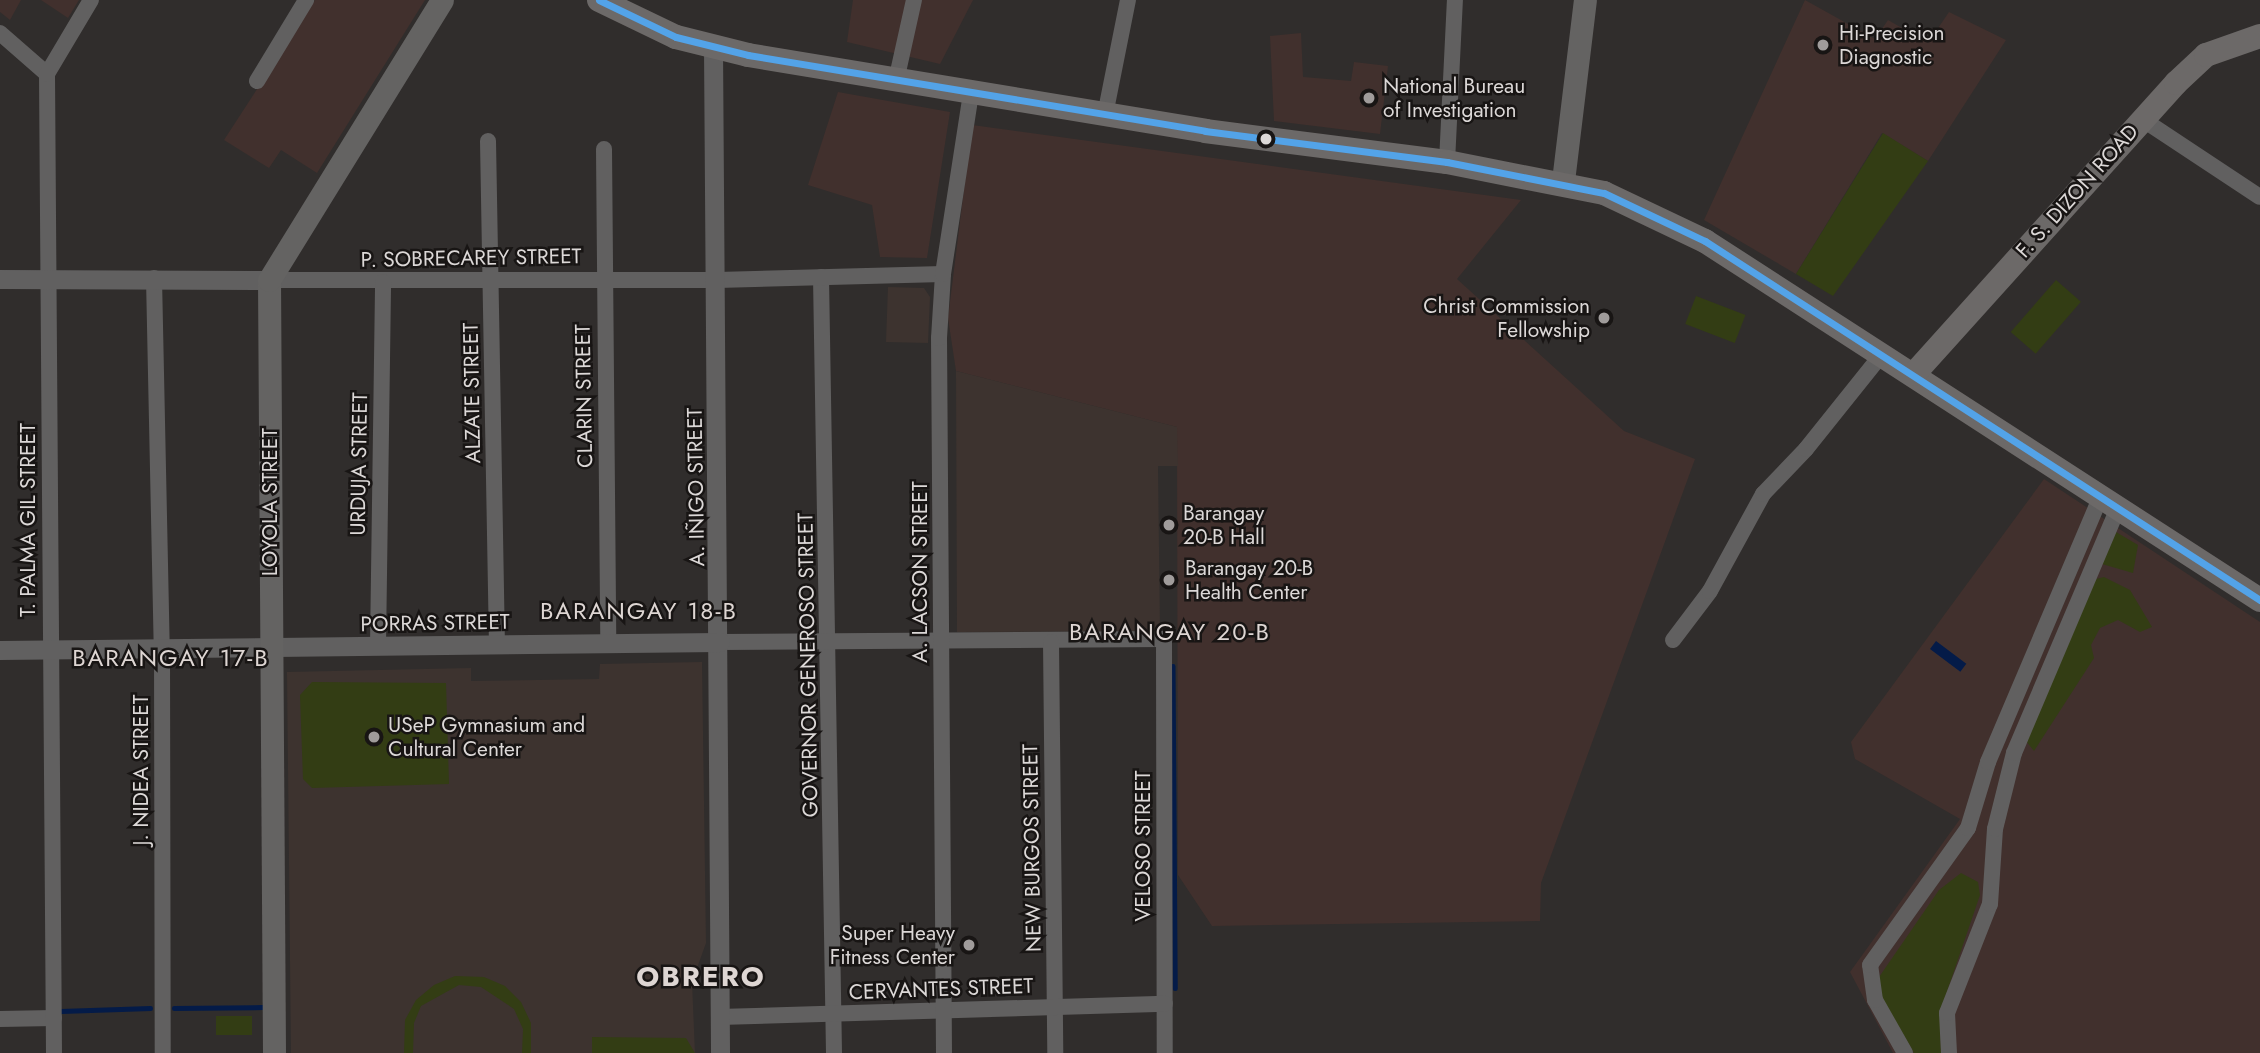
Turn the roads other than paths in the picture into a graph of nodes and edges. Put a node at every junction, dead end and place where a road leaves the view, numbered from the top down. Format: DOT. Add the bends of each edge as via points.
graph roads {
  1 [pos="91,0"];
  2 [pos="306,0"];
  3 [pos="442,0"];
  4 [pos="599,0"];
  5 [pos="914,0"];
  6 [pos="1128,0"];
  7 [pos="1455,0"];
  8 [pos="1585,0"];
  9 [pos="0,33"];
  10 [pos="2260,36"];
  11 [pos="713,47"];
  12 [pos="47,74"];
  13 [pos="257,81"];
  14 [pos="897,81"];
  15 [pos="971,93"];
  16 [pos="1105,116"];
  17 [pos="2142,119"];
  18 [pos="488,141"];
  19 [pos="604,149"];
  20 [pos="1447,162"];
  21 [pos="1563,181"];
  22 [pos="2260,197"];
  23 [pos="943,274"];
  24 [pos="821,277"];
  25 [pos="49,278"];
  26 [pos="154,278"];
  27 [pos="0,279"];
  28 [pos="603,279"];
  29 [pos="269,280"];
  30 [pos="717,280"];
  31 [pos="491,281"];
  32 [pos="383,282"];
  33 [pos="1882,354"];
  34 [pos="1914,374"];
  35 [pos="2108,504"];
  36 [pos="2260,600"];
  37 [pos="1164,639"];
  38 [pos="829,640"];
  39 [pos="942,640"];
  40 [pos="1673,640"];
  41 [pos="720,642"];
  42 [pos="1051,642"];
  43 [pos="608,643"];
  44 [pos="498,645"];
  45 [pos="378,646"];
  46 [pos="162,647"];
  47 [pos="270,647"];
  48 [pos="49,649"];
  49 [pos="0,650"];
  50 [pos="1165,1003"];
  51 [pos="1054,1006"];
  52 [pos="944,1009"];
  53 [pos="833,1013"];
  54 [pos="719,1017"];
  55 [pos="54,1018"];
  56 [pos="0,1019"];
  57 [pos="54,1053"];
  58 [pos="163,1053"];
  59 [pos="274,1053"];
  60 [pos="720,1053"];
  61 [pos="834,1053"];
  62 [pos="944,1053"];
  63 [pos="1055,1053"];
  64 [pos="1165,1053"];
  65 [pos="1905,1053"];
  66 [pos="1949,1053"];
  1 -- 12 [label="street"];
  2 -- 13 [label="street"];
  3 -- 29 [label="main road"];
  4 -- 11 [label="main road" via="676,37"];
  5 -- 14 [label="street"];
  6 -- 16 [label="street"];
  7 -- 20 [label="street"];
  8 -- 21 [label="main road"];
  9 -- 12 [label="street"];
  10 -- 17 [label="main road, F. S. DIZON ROAD" via="2206,55"];
  11 -- 14 [label="main road"];
  11 -- 30 [label="street, A. IÑIGO STREET"];
  12 -- 25 [label="street, T. PALMA GIL STREET"];
  14 -- 15 [label="main road"];
  15 -- 16 [label="main road"];
  15 -- 23 [label="street, A. LACSON STREET"];
  16 -- 20 [label="main road"];
  17 -- 22 [label="street"];
  17 -- 34 [label="main road, F. S. DIZON ROAD"];
  18 -- 31 [label="street, ALZATE STREET"];
  19 -- 28 [label="street, CLARIN STREET"];
  20 -- 21 [label="main road"];
  21 -- 33 [label="main road" via="1604,193 1688,230"];
  23 -- 24 [label="street, P. SOBRECAREY STREET"];
  23 -- 39 [label="street, A. LACSON STREET"];
  24 -- 30 [label="street, P. SOBRECAREY STREET"];
  24 -- 38 [label="street, GOVERNOR GENEROSO STREET"];
  25 -- 26 [label="street, P. SOBRECAREY STREET"];
  25 -- 27 [label="street, P. SOBRECAREY STREET"];
  25 -- 48 [label="street, T. PALMA GIL STREET"];
  26 -- 29 [label="street, P. SOBRECAREY STREET"];
  26 -- 46 [label="street, J. NIDEA STREET"];
  28 -- 30 [label="street, P. SOBRECAREY STREET"];
  28 -- 31 [label="street, P. SOBRECAREY STREET"];
  28 -- 43 [label="street, CLARIN STREET"];
  29 -- 32 [label="street, P. SOBRECAREY STREET"];
  29 -- 47 [label="main road, LOYOLA STREET"];
  30 -- 41 [label="street, A. IÑIGO STREET"];
  31 -- 32 [label="street, P. SOBRECAREY STREET"];
  31 -- 44 [label="street, ALZATE STREET"];
  32 -- 45 [label="street, URDUJA STREET"];
  33 -- 34 [label="main road"];
  33 -- 40 [label="street" via="1763,494 1710,591"];
  34 -- 35 [label="main road"];
  35 -- 36 [label="main road"];
  35 -- 65 [label="street" via="1984,771 1968,828 1870,965 1875,1000"];
  35 -- 66 [label="street" via="2014,753 1995,829 1990,904 1947,1013"];
  37 -- 42 [label="street, PORRAS STREET"];
  37 -- 50 [label="street, VELOSO STREET"];
  38 -- 39 [label="street, PORRAS STREET"];
  38 -- 41 [label="street, PORRAS STREET"];
  38 -- 53 [label="street, GOVERNOR GENEROSO STREET"];
  39 -- 42 [label="street, PORRAS STREET"];
  39 -- 52 [label="street, A. LACSON STREET"];
  41 -- 43 [label="street, PORRAS STREET"];
  41 -- 54 [label="street, A. IÑIGO STREET"];
  42 -- 51 [label="street, NEW BURGOS STREET"];
  43 -- 44 [label="street, PORRAS STREET"];
  44 -- 45 [label="street, PORRAS STREET"];
  45 -- 47 [label="street, PORRAS STREET"];
  46 -- 47 [label="street, PORRAS STREET"];
  46 -- 48 [label="street, PORRAS STREET"];
  46 -- 58 [label="street, J. NIDEA STREET"];
  47 -- 59 [label="main road, LOYOLA STREET"];
  48 -- 49 [label="street, PORRAS STREET"];
  48 -- 55 [label="street, T. PALMA GIL STREET"];
  50 -- 51 [label="street, CERVANTES STREET"];
  50 -- 64 [label="street, VELOSO STREET"];
  51 -- 52 [label="street, CERVANTES STREET"];
  51 -- 63 [label="street, NEW BURGOS STREET"];
  52 -- 53 [label="street, CERVANTES STREET"];
  52 -- 62 [label="street, A. LACSON STREET"];
  53 -- 54 [label="street, CERVANTES STREET"];
  53 -- 61 [label="street, GOVERNOR GENEROSO STREET"];
  54 -- 60 [label="street, A. IÑIGO STREET"];
  55 -- 56 [label="street"];
  55 -- 57 [label="street, T. PALMA GIL STREET"];
}
